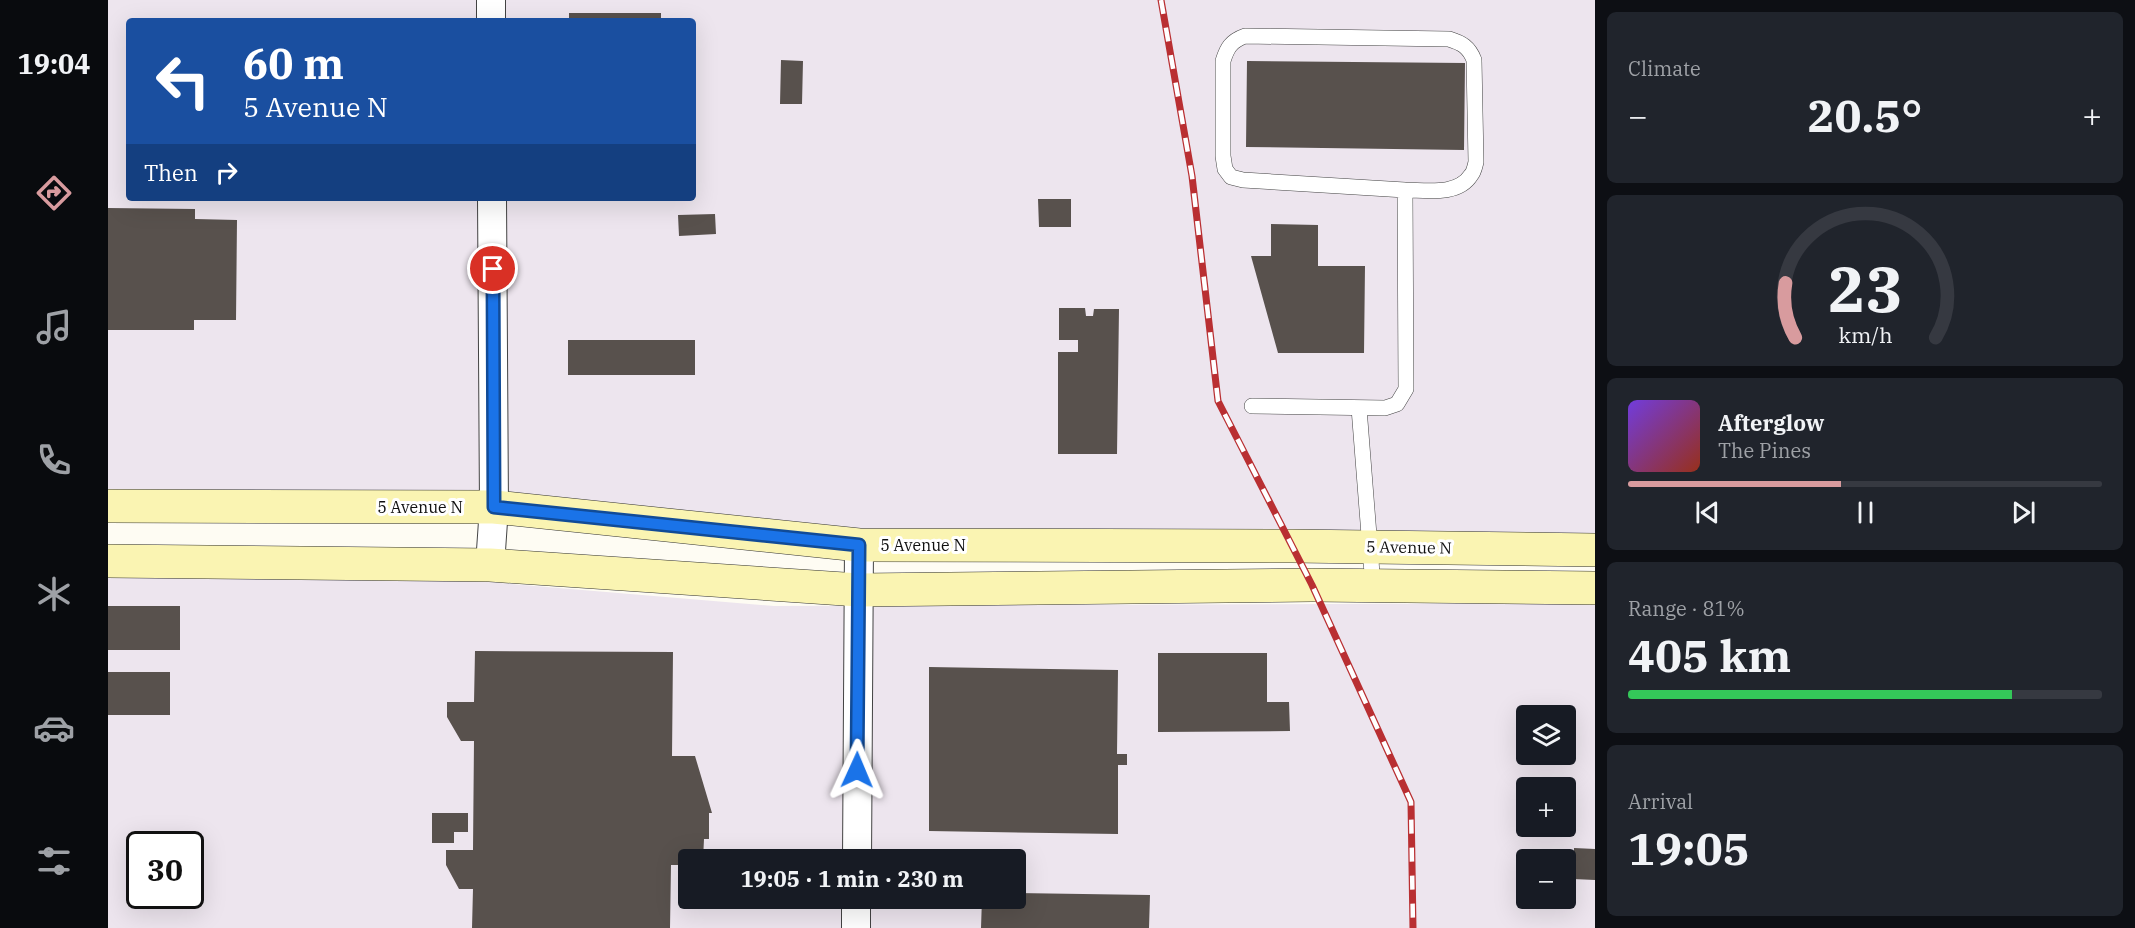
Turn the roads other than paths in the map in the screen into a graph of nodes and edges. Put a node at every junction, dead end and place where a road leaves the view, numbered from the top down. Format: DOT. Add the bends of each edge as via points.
graph roads {
  1 [pos="491,0"];
  2 [pos="491,18"];
  3 [pos="1405,190"];
  4 [pos="492,201"];
  5 [pos="1252,406"];
  6 [pos="1359,408"];
  7 [pos="108,507"];
  8 [pos="494,507"];
  9 [pos="859,545"];
  10 [pos="1370,546"];
  11 [pos="1595,550"];
  12 [pos="108,561"];
  13 [pos="490,565"];
  14 [pos="1373,586"];
  15 [pos="1595,588"];
  16 [pos="859,590"];
  17 [pos="857,849"];
  18 [pos="856,909"];
  19 [pos="856,928"];
  1 -- 2 [label="street"];
  3 -- 3 [label="lane" via="1447,189 1460,186 1471,175 1476,162 1474,60 1462,43 1449,39 1234,39 1223,61 1222,156 1231,177"];
  3 -- 6 [label="lane" via="1406,389 1397,404"];
  4 -- 8 [label="street"];
  5 -- 6 [label="lane"];
  6 -- 10 [label="lane"];
  7 -- 8 [label="main road, 5 Avenue N"];
  8 -- 9 [label="main road, 5 Avenue N"];
  8 -- 13 [label="street"];
  9 -- 10 [label="main road, 5 Avenue N"];
  9 -- 16 [label="street"];
  10 -- 11 [label="main road, 5 Avenue N"];
  10 -- 14 [label="lane"];
  12 -- 13 [label="main road"];
  13 -- 16 [label="main road"];
  14 -- 15 [label="main road"];
  14 -- 16 [label="main road"];
  16 -- 17 [label="street"];
  18 -- 19 [label="street"];
}
